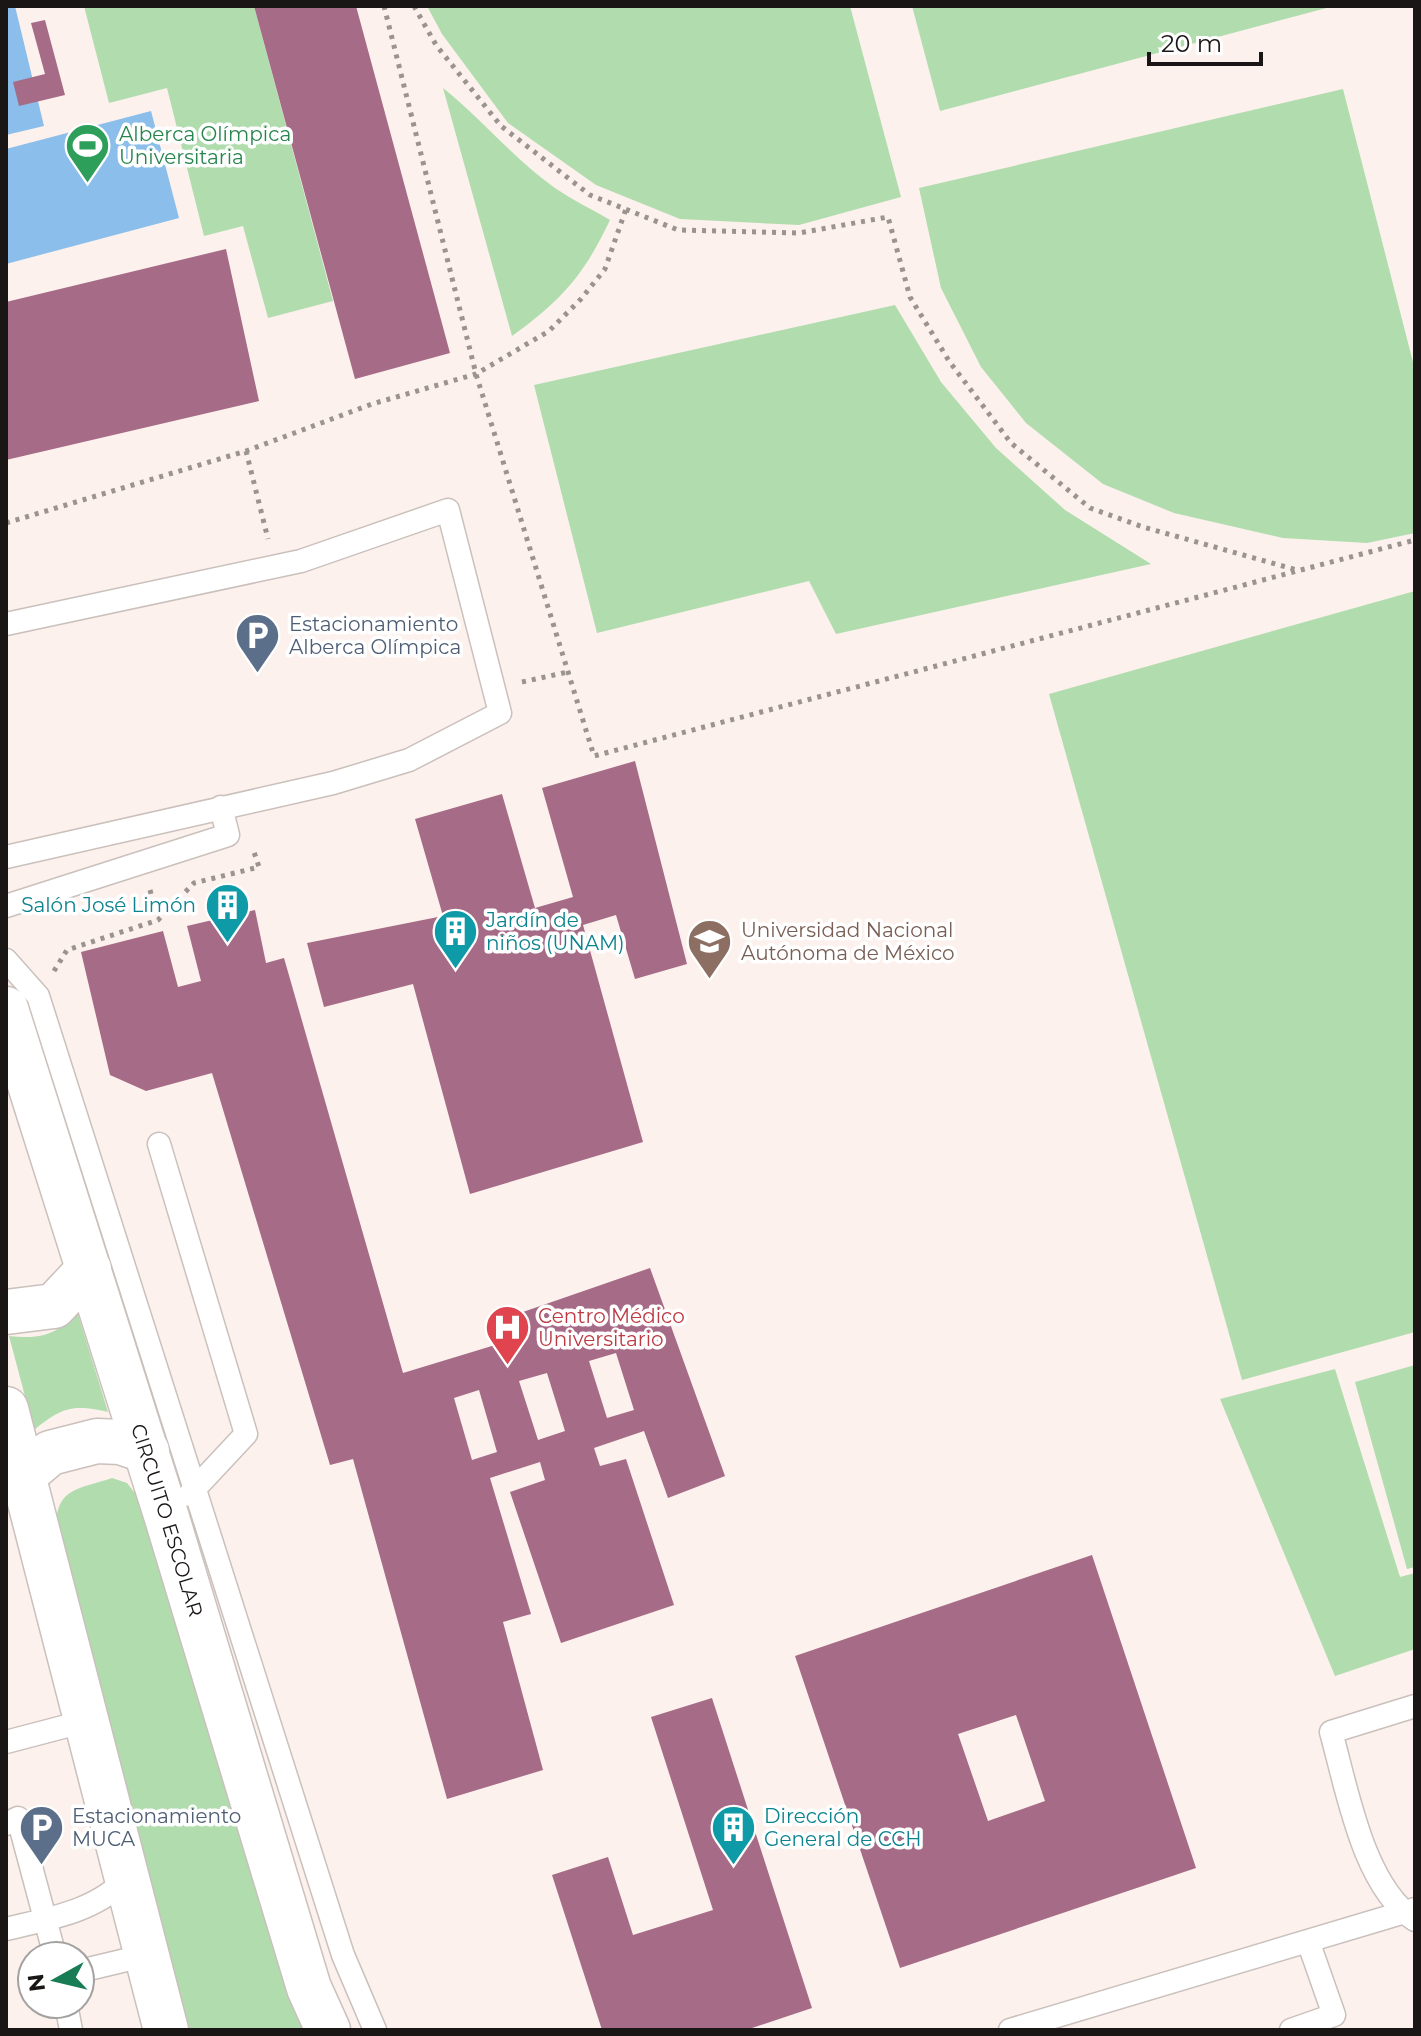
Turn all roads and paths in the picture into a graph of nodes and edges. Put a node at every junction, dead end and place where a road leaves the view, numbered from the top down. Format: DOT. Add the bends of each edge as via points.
graph roads {
  1 [pos="384,6"];
  2 [pos="414,6"];
  3 [pos="626,209"];
  4 [pos="476,374"];
  5 [pos="246,451"];
  6 [pos="6,523"];
  7 [pos="1415,540"];
  8 [pos="275,567"];
  9 [pos="1298,571"];
  10 [pos="6,624"];
  11 [pos="568,672"];
  12 [pos="496,689"];
  13 [pos="230,805"];
  14 [pos="6,857"];
  15 [pos="6,906"];
  16 [pos="6,962"];
  17 [pos="22,1002"];
  18 [pos="159,1144"];
  19 [pos="89,1269"];
  20 [pos="6,1312"];
  21 [pos="6,1409"];
  22 [pos="147,1451"];
  23 [pos="24,1475"];
  24 [pos="181,1502"];
  25 [pos="1415,1706"];
  26 [pos="86,1721"];
  27 [pos="6,1742"];
  28 [pos="6,1824"];
  29 [pos="127,1877"];
  30 [pos="1411,1914"];
  31 [pos="45,1920"];
  32 [pos="6,1929"];
  33 [pos="51,1940"];
  34 [pos="1308,1941"];
  35 [pos="147,1955"];
  36 [pos="96,1967"];
  37 [pos="374,2029"];
  38 [pos="166,2030"];
  39 [pos="328,2030"];
  40 [pos="1010,2030"];
  41 [pos="1291,2030"];
  1 -- 4 [label="path"];
  2 -- 3 [label="path" via="436,45 501,126 590,195"];
  3 -- 4 [label="path" via="605,269 581,299 549,331"];
  3 -- 9 [label="path" via="678,230 799,233 888,217 910,297 949,361 1011,443 1090,508"];
  4 -- 5 [label="path" via="372,404"];
  4 -- 11 [label="path"];
  5 -- 6 [label="path"];
  5 -- 8 [label="path"];
  7 -- 9 [label="path"];
  8 -- 10 [label="lane"];
  8 -- 12 [label="lane" via="448,510"];
  9 -- 11 [label="path" via="594,756"];
  11 -- 12 [label="path"];
  12 -- 13 [label="lane" via="500,713 409,760"];
  13 -- 14 [label="lane"];
  13 -- 15 [label="lane" via="228,835"];
  13 -- 17 [label="path" via="259,867 194,883 158,920 67,950"];
  16 -- 17 [label="lane"];
  17 -- 19 [label="street, CIRCUITO ESCOLAR"];
  17 -- 24 [label="lane"];
  18 -- 24 [label="lane" via="246,1434"];
  19 -- 20 [label="street" via="54,1306"];
  19 -- 22 [label="street, CIRCUITO ESCOLAR"];
  21 -- 23 [label="street"];
  22 -- 23 [label="street" via="97,1441 50,1453"];
  22 -- 24 [label="street, CIRCUITO ESCOLAR"];
  23 -- 26 [label="street" via="27,1526"];
  24 -- 37 [label="lane" via="224,1585 343,1955"];
  24 -- 39 [label="street, CIRCUITO ESCOLAR" via="309,1988"];
  25 -- 30 [label="lane" via="1331,1732 1367,1861"];
  26 -- 27 [label="lane"];
  26 -- 29 [label="street"];
  28 -- 31 [label="lane" via="18,1818"];
  29 -- 31 [label="lane" via="119,1888 78,1910"];
  29 -- 35 [label="street"];
  30 -- 34 [label="lane"];
  31 -- 32 [label="lane"];
  31 -- 33 [label="lane"];
  34 -- 40 [label="lane"];
  34 -- 41 [label="lane" via="1334,2015"];
  35 -- 36 [label="lane"];
  35 -- 38 [label="street"];
}
